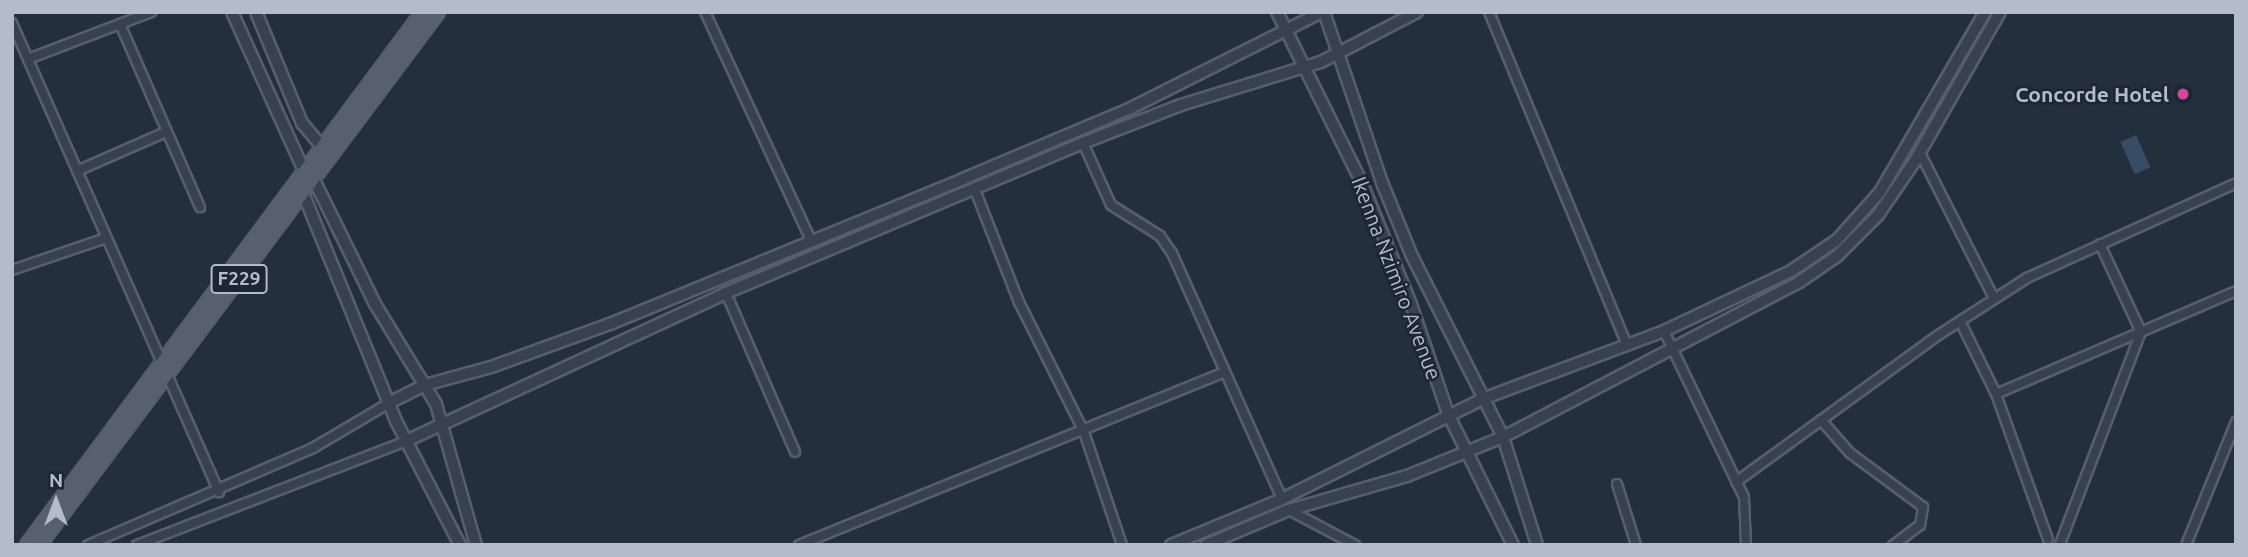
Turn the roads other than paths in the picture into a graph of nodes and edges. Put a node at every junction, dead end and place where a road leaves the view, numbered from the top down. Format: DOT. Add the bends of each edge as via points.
graph roads {
  1 [pos="151,12"];
  2 [pos="232,12"];
  3 [pos="256,12"];
  4 [pos="423,12"];
  5 [pos="438,12"];
  6 [pos="705,12"];
  7 [pos="1277,12"];
  8 [pos="1323,12"];
  9 [pos="1418,12"];
  10 [pos="1489,12"];
  11 [pos="1985,12"];
  12 [pos="2000,12"];
  13 [pos="12,23"];
  14 [pos="120,24"];
  15 [pos="1284,28"];
  16 [pos="1340,52"];
  17 [pos="28,59"];
  18 [pos="1302,68"];
  19 [pos="166,132"];
  20 [pos="1083,143"];
  21 [pos="323,148"];
  22 [pos="1920,153"];
  23 [pos="77,171"];
  24 [pos="309,175"];
  25 [pos="2236,183"];
  26 [pos="975,190"];
  27 [pos="303,193"];
  28 [pos="200,208"];
  29 [pos="106,237"];
  30 [pos="811,242"];
  31 [pos="2100,244"];
  32 [pos="12,270"];
  33 [pos="2236,292"];
  34 [pos="726,293"];
  35 [pos="1994,298"];
  36 [pos="1959,321"];
  37 [pos="1664,331"];
  38 [pos="2141,332"];
  39 [pos="1627,345"];
  40 [pos="1669,347"];
  41 [pos="165,366"];
  42 [pos="1224,372"];
  43 [pos="425,385"];
  44 [pos="1996,394"];
  45 [pos="1485,398"];
  46 [pos="389,403"];
  47 [pos="1448,414"];
  48 [pos="1821,421"];
  49 [pos="2236,422"];
  50 [pos="444,427"];
  51 [pos="1084,432"];
  52 [pos="1503,437"];
  53 [pos="406,441"];
  54 [pos="795,452"];
  55 [pos="1466,453"];
  56 [pos="1736,482"];
  57 [pos="1617,484"];
  58 [pos="219,492"];
  59 [pos="1282,499"];
  60 [pos="1289,510"];
  61 [pos="2045,542"];
  62 [pos="2061,544"];
  63 [pos="27,545"];
  64 [pos="39,545"];
  65 [pos="88,545"];
  66 [pos="137,545"];
  67 [pos="460,545"];
  68 [pos="476,545"];
  69 [pos="799,545"];
  70 [pos="1122,545"];
  71 [pos="1171,545"];
  72 [pos="1206,545"];
  73 [pos="1355,545"];
  74 [pos="1513,545"];
  75 [pos="1537,545"];
  76 [pos="1636,545"];
  77 [pos="1746,545"];
  78 [pos="1894,545"];
  79 [pos="2186,545"];
  1 -- 14 [label="street"];
  2 -- 24 [label="street"];
  3 -- 21 [label="street" via="302,123"];
  4 -- 21 [label="main road, F229"];
  5 -- 24 [label="main road, F229"];
  6 -- 30 [label="street"];
  7 -- 15 [label="street, Ikenna Nzimiro Avenue"];
  8 -- 15 [label="street"];
  8 -- 16 [label="street, Ikenna Nzimiro Avenue"];
  9 -- 16 [label="street"];
  10 -- 39 [label="street"];
  11 -- 37 [label="street" via="1880,192 1838,240 1791,271"];
  12 -- 22 [label="street"];
  13 -- 17 [label="street"];
  14 -- 17 [label="street"];
  14 -- 19 [label="street"];
  15 -- 18 [label="street, Ikenna Nzimiro Avenue"];
  15 -- 30 [label="street" via="1131,108"];
  16 -- 18 [label="street"];
  16 -- 45 [label="street, Ikenna Nzimiro Avenue" via="1387,197"];
  17 -- 23 [label="street"];
  18 -- 20 [label="street" via="1181,105"];
  18 -- 47 [label="street, Ikenna Nzimiro Avenue" via="1362,181"];
  19 -- 23 [label="street"];
  19 -- 28 [label="street"];
  20 -- 26 [label="street"];
  20 -- 42 [label="street" via="1111,205 1160,236 1172,253"];
  21 -- 24 [label="main road, F229"];
  22 -- 35 [label="street"];
  22 -- 40 [label="street" via="1878,215 1837,256 1799,282"];
  23 -- 29 [label="street"];
  24 -- 27 [label="main road, F229"];
  24 -- 41 [label="main road, F229"];
  24 -- 43 [label="street" via="375,304"];
  25 -- 31 [label="street"];
  26 -- 34 [label="street"];
  26 -- 51 [label="street" via="1019,302"];
  27 -- 41 [label="main road, F229"];
  27 -- 46 [label="street"];
  29 -- 32 [label="street"];
  29 -- 41 [label="street"];
  30 -- 43 [label="street" via="610,324"];
  31 -- 35 [label="street"];
  31 -- 38 [label="street"];
  33 -- 38 [label="street"];
  34 -- 50 [label="street"];
  34 -- 54 [label="street"];
  35 -- 36 [label="street"];
  36 -- 44 [label="street"];
  36 -- 48 [label="street"];
  37 -- 39 [label="street"];
  37 -- 40 [label="street"];
  38 -- 44 [label="street"];
  38 -- 62 [label="street"];
  39 -- 45 [label="street"];
  40 -- 52 [label="street"];
  40 -- 56 [label="street"];
  41 -- 58 [label="street"];
  41 -- 63 [label="main road, F229"];
  41 -- 64 [label="main road, F229"];
  42 -- 51 [label="street"];
  42 -- 59 [label="street"];
  43 -- 46 [label="street"];
  43 -- 50 [label="street"];
  44 -- 61 [label="street"];
  45 -- 47 [label="street"];
  45 -- 52 [label="street, Ikenna Nzimiro Avenue"];
  46 -- 53 [label="street"];
  46 -- 58 [label="street" via="313,448"];
  47 -- 55 [label="street, Ikenna Nzimiro Avenue"];
  47 -- 59 [label="street"];
  48 -- 56 [label="street"];
  48 -- 78 [label="street" via="1850,453 1923,507 1920,524"];
  49 -- 79 [label="street"];
  50 -- 53 [label="street"];
  50 -- 68 [label="street"];
  51 -- 69 [label="street"];
  51 -- 70 [label="street"];
  52 -- 55 [label="street"];
  52 -- 75 [label="street, Ikenna Nzimiro Avenue"];
  53 -- 66 [label="street"];
  53 -- 67 [label="street"];
  55 -- 60 [label="street" via="1406,476"];
  55 -- 74 [label="street, Ikenna Nzimiro Avenue"];
  56 -- 77 [label="street" via="1744,497"];
  57 -- 76 [label="street"];
  58 -- 65 [label="street"];
  59 -- 71 [label="street"];
  60 -- 72 [label="street"];
  60 -- 73 [label="street"];
  61 -- 62 [label="street"];
}
